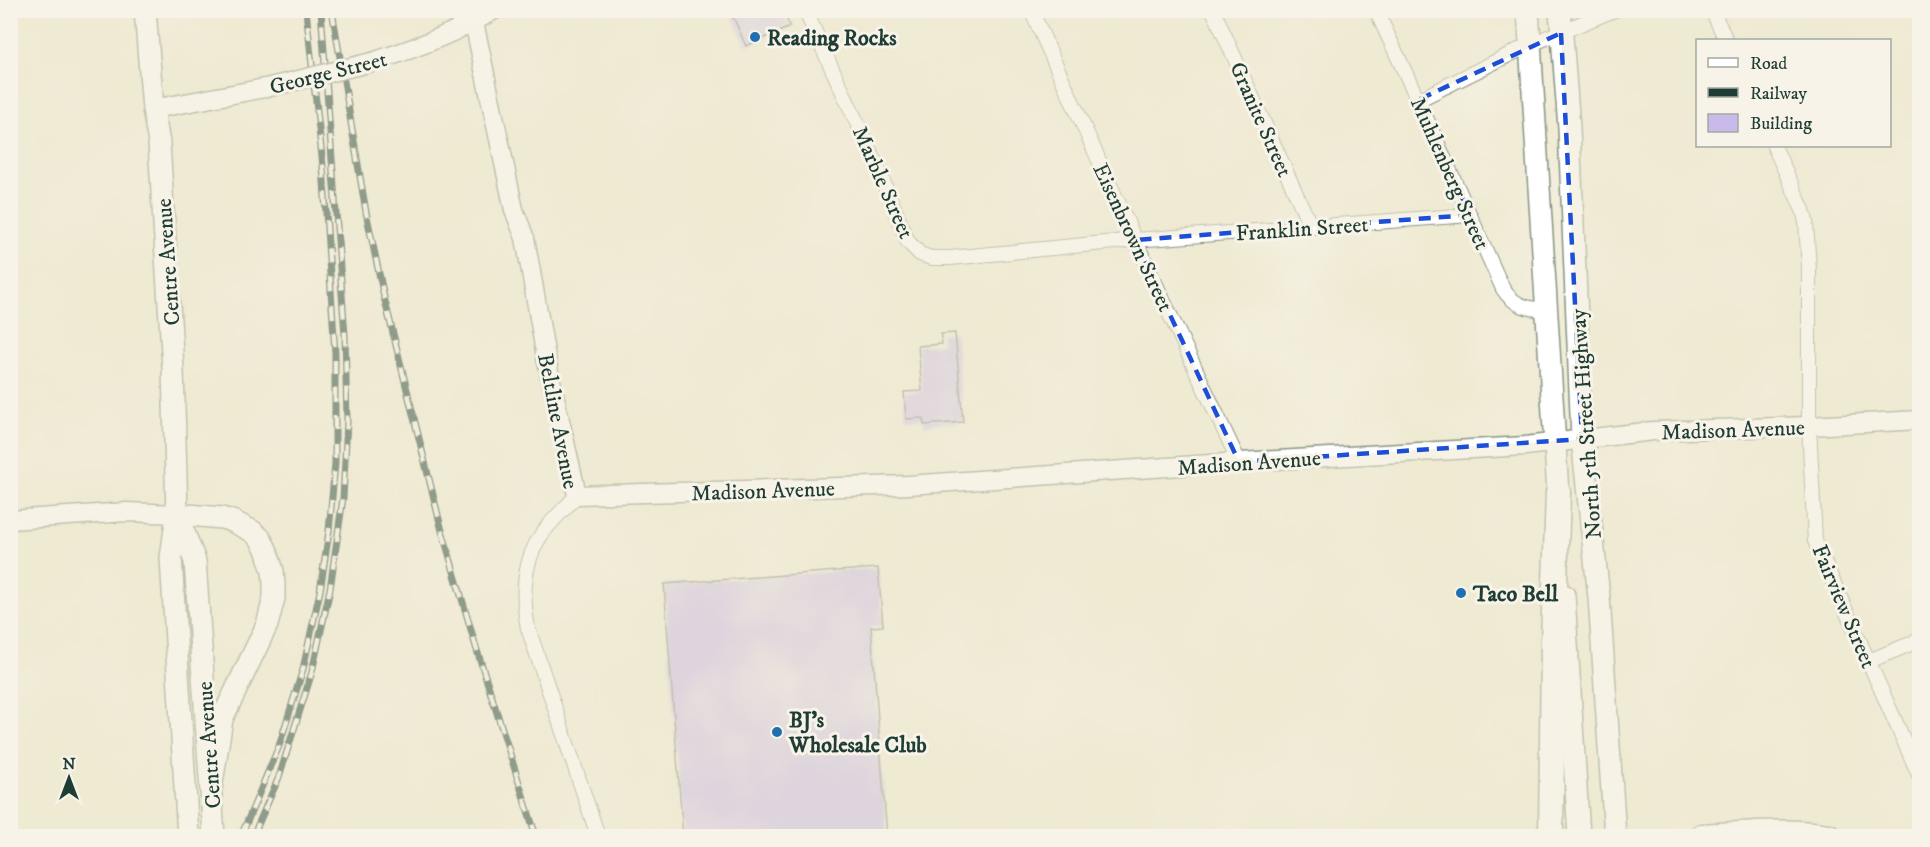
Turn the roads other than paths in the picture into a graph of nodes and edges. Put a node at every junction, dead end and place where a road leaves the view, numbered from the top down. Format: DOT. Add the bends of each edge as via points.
graph roads {
  1 [pos="145,10"];
  2 [pos="494,10"];
  3 [pos="805,10"];
  4 [pos="1031,10"];
  5 [pos="1213,10"];
  6 [pos="1376,10"];
  7 [pos="1528,10"];
  8 [pos="1560,10"];
  9 [pos="1614,10"];
  10 [pos="1712,10"];
  11 [pos="474,22"];
  12 [pos="1561,33"];
  13 [pos="1726,39"];
  14 [pos="1529,45"];
  15 [pos="1418,100"];
  16 [pos="153,110"];
  17 [pos="1774,147"];
  18 [pos="1470,215"];
  19 [pos="1311,227"];
  20 [pos="1135,240"];
  21 [pos="1547,310"];
  22 [pos="1920,420"];
  23 [pos="1809,426"];
  24 [pos="1582,439"];
  25 [pos="1555,442"];
  26 [pos="1239,462"];
  27 [pos="1558,492"];
  28 [pos="577,495"];
  29 [pos="177,514"];
  30 [pos="10,520"];
  31 [pos="1920,640"];
  32 [pos="1869,661"];
  33 [pos="1920,777"];
  34 [pos="211,790"];
  35 [pos="188,837"];
  36 [pos="214,837"];
  37 [pos="598,837"];
  38 [pos="1551,837"];
  39 [pos="1579,837"];
  40 [pos="1615,837"];
  41 [pos="1702,837"];
  42 [pos="1829,837"];
  1 -- 16 [label="main road, Centre Avenue"];
  2 -- 11 [label="street, George Street"];
  3 -- 20 [label="street, Marble Street" via="908,242 920,254 950,258"];
  4 -- 20 [label="street, Eisenbrown Street"];
  5 -- 19 [label="street, Granite Street"];
  6 -- 15 [label="street, Muhlenberg Street"];
  7 -- 14 [label="main road, North 5th Street Highway"];
  8 -- 12 [label="main road, North 5th Street Highway"];
  9 -- 12 [label="street"];
  10 -- 13 [label="street"];
  11 -- 16 [label="street, George Street, bridge" via="372,62"];
  11 -- 28 [label="street, Beltline Avenue" via="514,210 525,238 547,363"];
  12 -- 14 [label="street"];
  12 -- 24 [label="main road, North 5th Street Highway" via="1569,128"];
  14 -- 15 [label="street"];
  14 -- 21 [label="main road, North 5th Street Highway"];
  15 -- 18 [label="street, Muhlenberg Street"];
  16 -- 29 [label="main road, Centre Avenue" via="159,143 174,368"];
  17 -- 23 [label="street, Fairview Street" via="1806,222"];
  18 -- 19 [label="street, Franklin Street"];
  18 -- 21 [label="street, Muhlenberg Street" via="1508,297 1526,307"];
  19 -- 20 [label="street, Franklin Street"];
  20 -- 26 [label="street, Eisenbrown Street"];
  21 -- 25 [label="main road, North 5th Street Highway"];
  22 -- 23 [label="street, Madison Avenue"];
  23 -- 24 [label="street, Madison Avenue" via="1653,431"];
  23 -- 32 [label="street, Fairview Street" via="1815,541"];
  24 -- 25 [label="street, Madison Avenue"];
  24 -- 40 [label="main road, North 5th Street Highway" via="1599,597"];
  25 -- 26 [label="street, Madison Avenue"];
  25 -- 27 [label="main road, North 5th Street Highway"];
  26 -- 28 [label="street, Madison Avenue" via="908,485"];
  27 -- 38 [label="highway"];
  27 -- 39 [label="main road, North 5th Street Highway"];
  28 -- 37 [label="street, Beltline Avenue" via="540,537 526,573 524,609"];
  29 -- 30 [label="street" via="127,512"];
  29 -- 34 [label="main road, Centre Avenue" via="195,561"];
  29 -- 34 [label="main road" via="222,518 252,531 266,549 274,584 267,625 222,719"];
  29 -- 35 [label="main road, Centre Avenue" via="171,558"];
  31 -- 32 [label="street"];
  32 -- 33 [label="street, Fairview Street"];
  34 -- 36 [label="main road, Centre Avenue"];
  41 -- 42 [label="highway" via="1795,832"];
}
